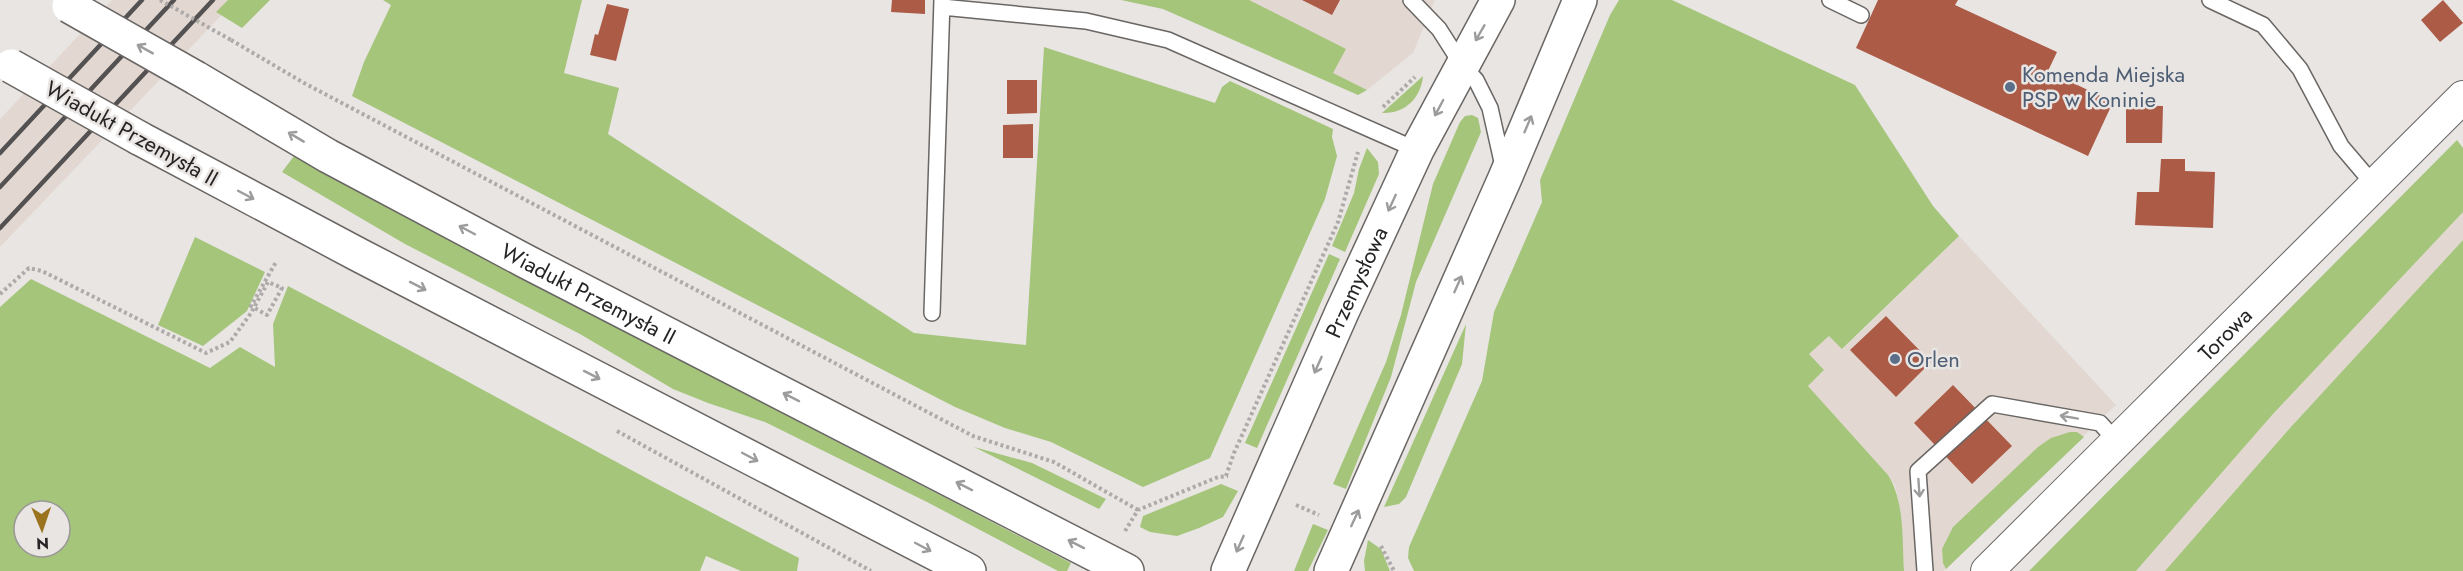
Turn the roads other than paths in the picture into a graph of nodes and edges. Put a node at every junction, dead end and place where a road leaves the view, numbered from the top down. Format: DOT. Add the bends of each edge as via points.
graph roads {
  1 [pos="1411,0"];
  2 [pos="1498,0"];
  3 [pos="1580,0"];
  4 [pos="1830,0"];
  5 [pos="2210,0"];
  6 [pos="63,3"];
  7 [pos="942,4"];
  8 [pos="1861,15"];
  9 [pos="1455,55"];
  10 [pos="6,62"];
  11 [pos="2463,98"];
  12 [pos="1417,150"];
  13 [pos="1505,178"];
  14 [pos="2375,186"];
  15 [pos="933,313"];
  16 [pos="2118,443"];
  17 [pos="969,571"];
  18 [pos="1127,571"];
  19 [pos="1228,571"];
  20 [pos="1331,571"];
  21 [pos="1925,571"];
  22 [pos="1987,571"];
  1 -- 9 [label="lane" via="1439,29"];
  2 -- 9 [label="main road, Przemysłowa, one-way"];
  13 -- 3 [label="main road, one-way"];
  4 -- 8 [label="lane"];
  5 -- 14 [label="lane" via="2263,25 2300,69 2341,146"];
  18 -- 6 [label="main road, Wiadukt Przemysła II, one-way, bridge" via="328,156"];
  7 -- 12 [label="lane" via="1086,21 1168,40"];
  7 -- 15 [label="lane"];
  9 -- 12 [label="main road, Przemysłowa, one-way"];
  9 -- 13 [label="lane" via="1476,80 1490,108"];
  10 -- 17 [label="main road, Wiadukt Przemysła II, one-way, bridge" via="139,138 369,260"];
  11 -- 14 [label="street, Torowa"];
  12 -- 19 [label="main road, Przemysłowa, one-way"];
  20 -- 13 [label="main road, one-way"];
  14 -- 16 [label="street, Torowa"];
  16 -- 21 [label="lane, one-way" via="2100,423 1992,404 1918,471"];
  16 -- 22 [label="street, Torowa"];
}
